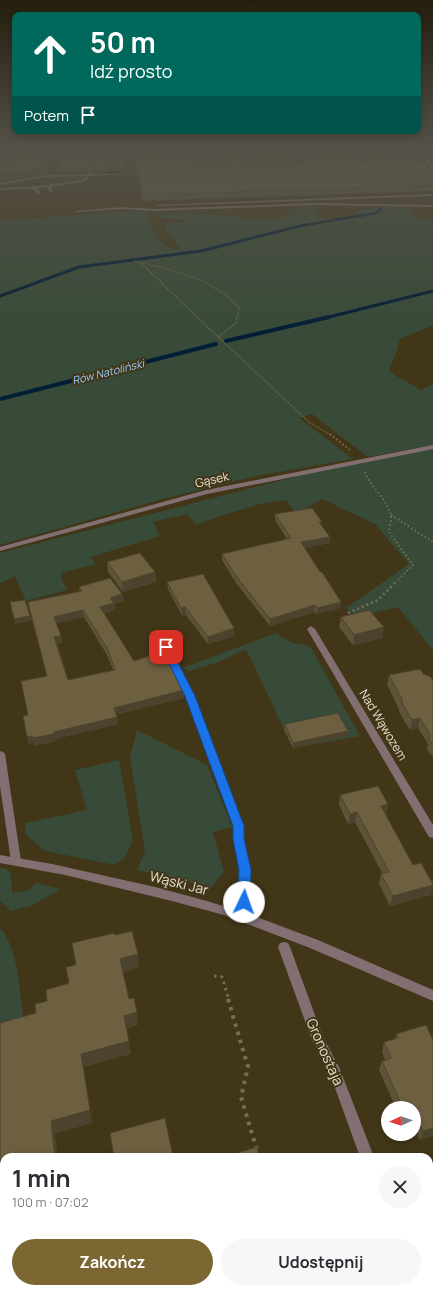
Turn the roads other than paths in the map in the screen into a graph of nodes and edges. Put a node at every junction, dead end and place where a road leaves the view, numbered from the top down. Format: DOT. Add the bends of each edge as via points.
graph roads {
  1 [pos="433,447"];
  2 [pos="0,549"];
  3 [pos="311,629"];
  4 [pos="166,647"];
  5 [pos="0,754"];
  6 [pos="433,834"];
  7 [pos="0,859"];
  8 [pos="16,861"];
  9 [pos="240,916"];
  10 [pos="284,947"];
  11 [pos="433,996"];
  12 [pos="365,1153"];
  1 -- 2 [label="street, Gąsek" via="206,492"];
  3 -- 6 [label="street, Nad Wąwozem"];
  4 -- 9 [label="street" via="190,696 239,826 238,839 245,870 244,902"];
  5 -- 8 [label="street"];
  7 -- 8 [label="street, Wąski Jar"];
  8 -- 9 [label="street, Wąski Jar" via="206,905"];
  9 -- 11 [label="street, Wąski Jar" via="338,953"];
  10 -- 12 [label="street, Gronostaja" via="318,1040 335,1072"];
}
